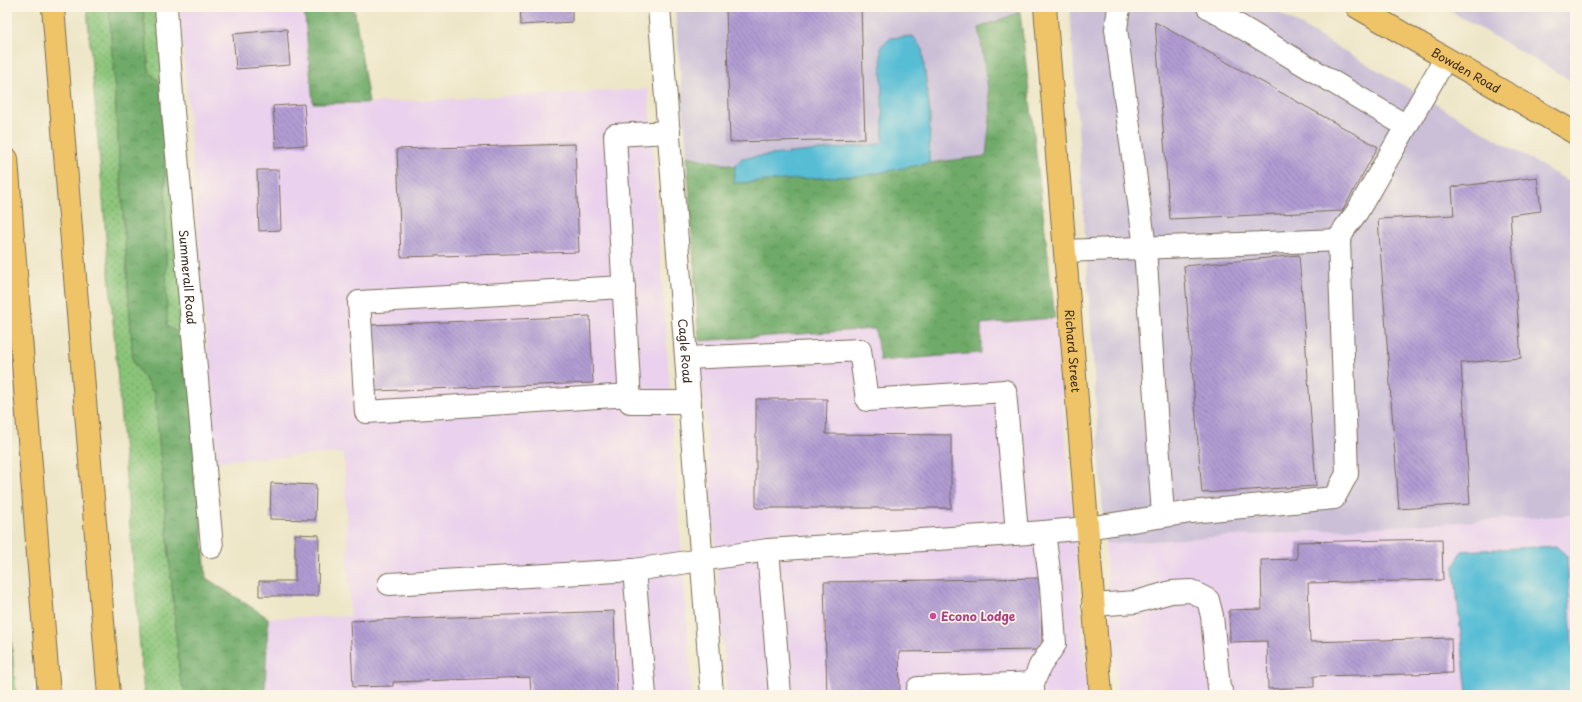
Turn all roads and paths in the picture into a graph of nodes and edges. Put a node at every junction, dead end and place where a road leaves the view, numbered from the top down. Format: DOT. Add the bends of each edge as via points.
graph roads {
  1 [pos="53,7"];
  2 [pos="166,7"];
  3 [pos="659,7"];
  4 [pos="1045,7"];
  5 [pos="1119,7"];
  6 [pos="1208,7"];
  7 [pos="1357,7"];
  8 [pos="1445,59"];
  9 [pos="1406,126"];
  10 [pos="669,132"];
  11 [pos="1575,133"];
  12 [pos="7,159"];
  13 [pos="1339,240"];
  14 [pos="1145,248"];
  15 [pos="1065,251"];
  16 [pos="624,287"];
  17 [pos="686,358"];
  18 [pos="630,395"];
  19 [pos="690,402"];
  20 [pos="1163,516"];
  21 [pos="1087,528"];
  22 [pos="1044,532"];
  23 [pos="1017,534"];
  24 [pos="212,546"];
  25 [pos="768,550"];
  26 [pos="702,560"];
  27 [pos="634,570"];
  28 [pos="389,584"];
  29 [pos="1093,605"];
  30 [pos="918,688"];
  31 [pos="1033,689"];
  32 [pos="50,695"];
  33 [pos="109,695"];
  34 [pos="645,695"];
  35 [pos="712,695"];
  36 [pos="780,695"];
  37 [pos="1100,695"];
  38 [pos="1223,695"];
  1 -- 33 [label="main road"];
  2 -- 24 [label="street, Summerall Road"];
  3 -- 10 [label="street, Cagle Road"];
  4 -- 15 [label="main road, Richard Street"];
  5 -- 14 [label="street" via="1116,29"];
  6 -- 9 [label="street"];
  7 -- 8 [label="main road, Bowden Road"];
  8 -- 9 [label="street"];
  8 -- 11 [label="main road, Bowden Road"];
  9 -- 13 [label="street"];
  10 -- 16 [label="street" via="616,135"];
  10 -- 17 [label="street, Cagle Road"];
  12 -- 32 [label="main road"];
  13 -- 14 [label="street"];
  13 -- 20 [label="street" via="1347,474 1334,498"];
  14 -- 15 [label="street"];
  14 -- 20 [label="street"];
  15 -- 21 [label="main road, Richard Street"];
  16 -- 18 [label="street"];
  16 -- 18 [label="street" via="359,302 366,412"];
  17 -- 19 [label="street, Cagle Road"];
  17 -- 23 [label="street" via="860,350 867,400 1005,391"];
  18 -- 19 [label="street" via="630,402"];
  19 -- 26 [label="street, Cagle Road"];
  20 -- 21 [label="street"];
  21 -- 22 [label="street"];
  21 -- 29 [label="main road, Richard Street"];
  22 -- 23 [label="street"];
  22 -- 31 [label="street" via="1055,644 1040,666"];
  23 -- 25 [label="street"];
  25 -- 26 [label="street"];
  25 -- 36 [label="street"];
  26 -- 27 [label="street"];
  26 -- 35 [label="street, Cagle Road"];
  27 -- 28 [label="street"];
  27 -- 34 [label="street"];
  29 -- 37 [label="main road, Richard Street"];
  29 -- 38 [label="street" via="1136,602 1171,592 1191,591 1208,600 1219,688"];
  30 -- 31 [label="street"];
}
